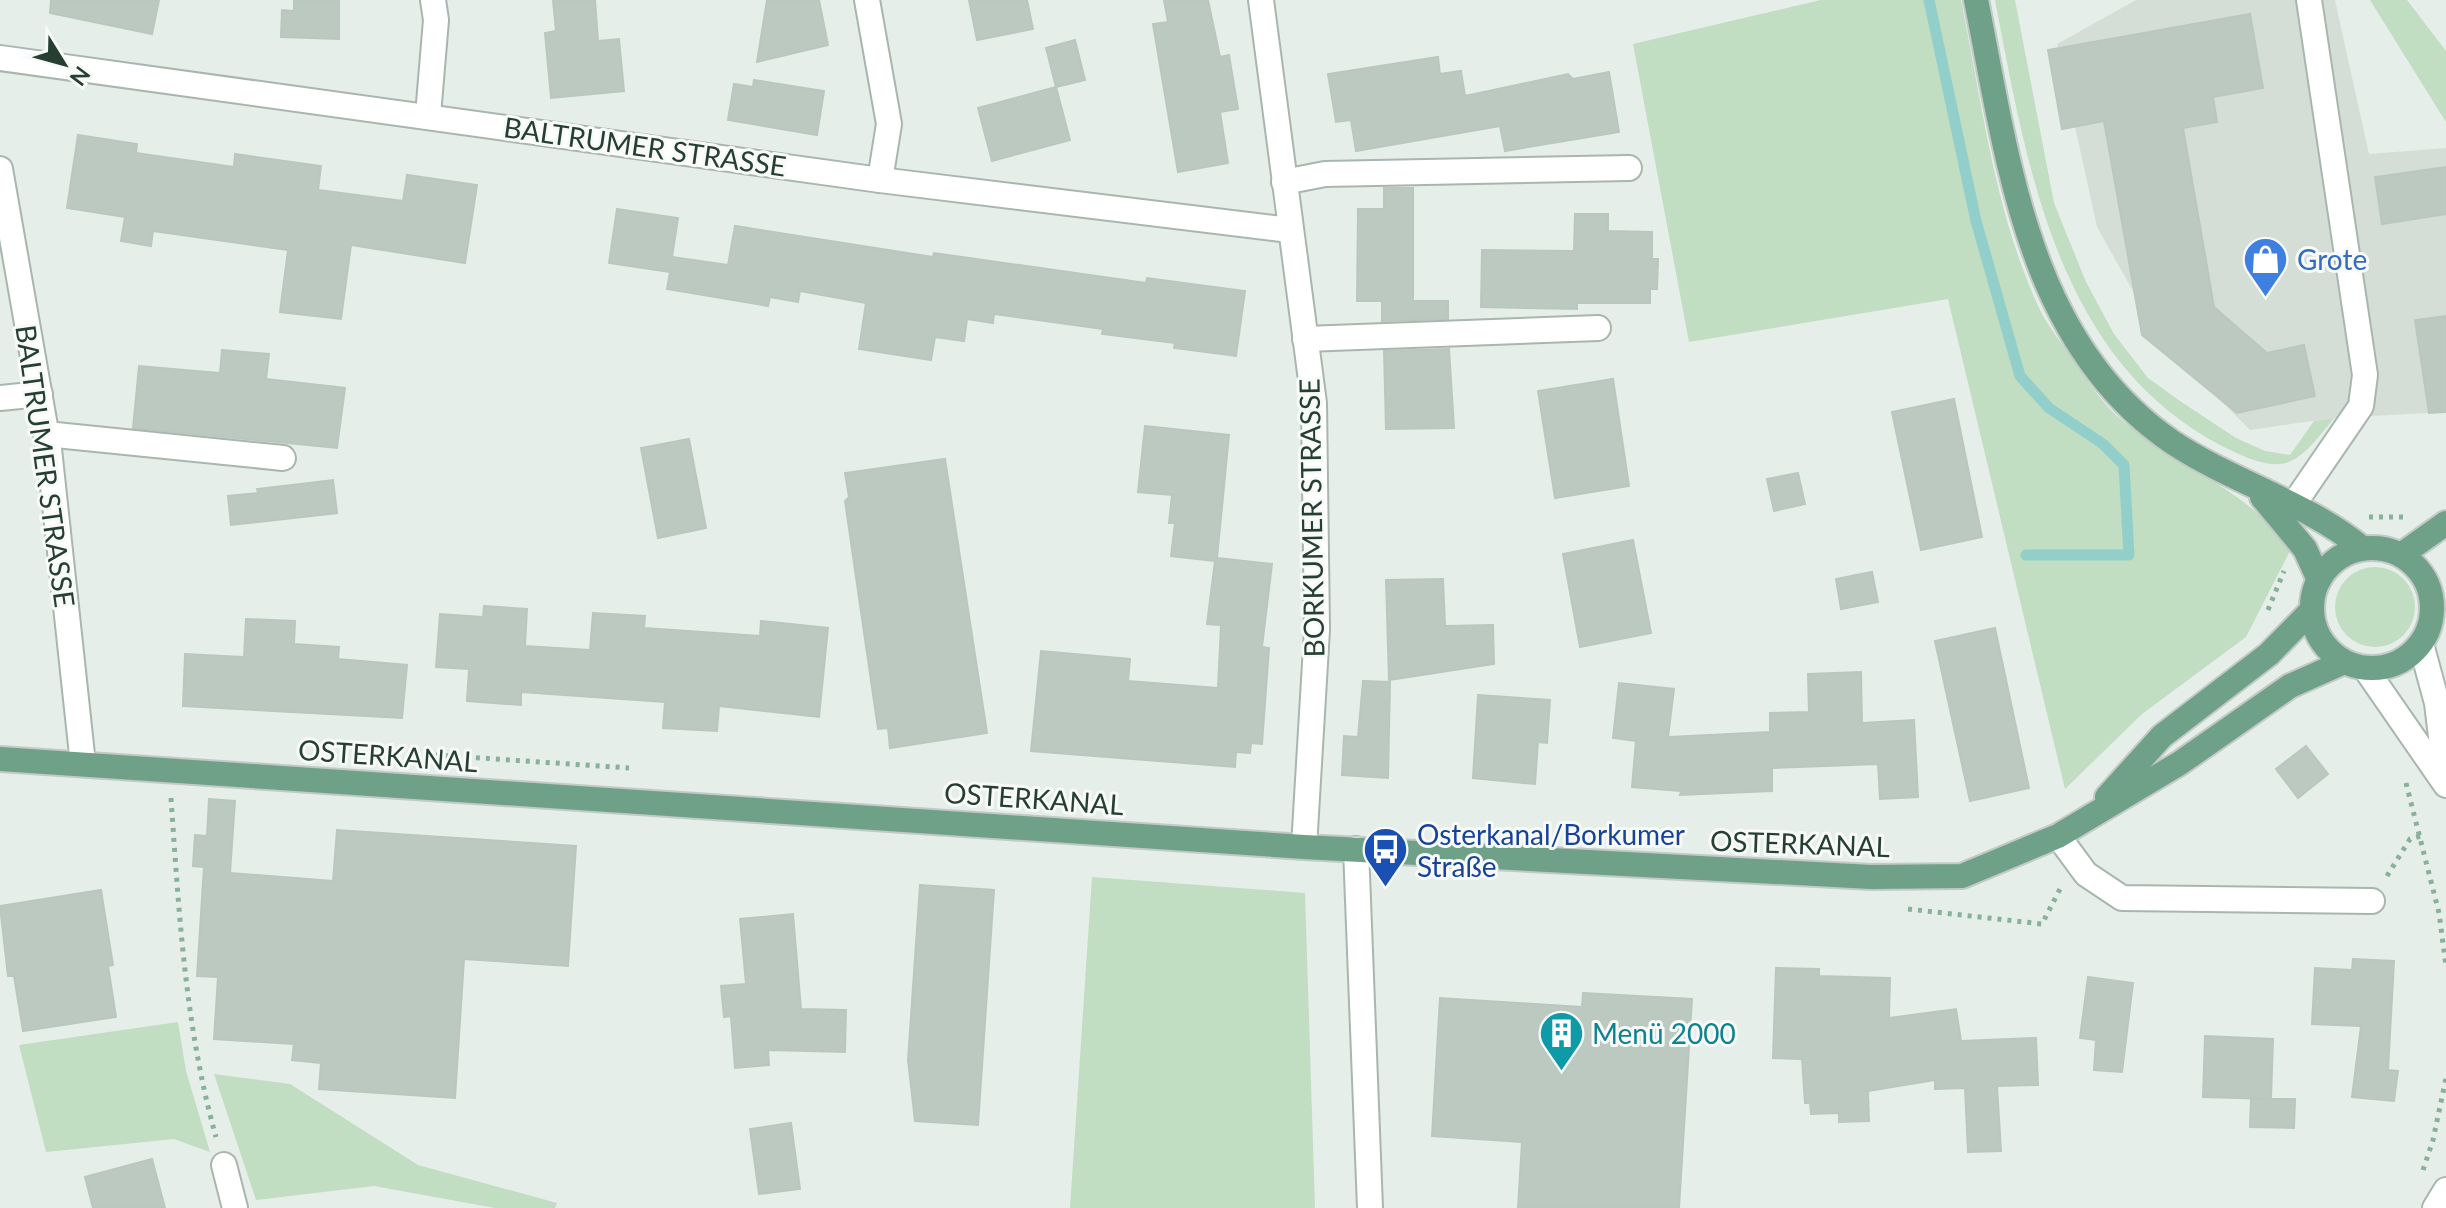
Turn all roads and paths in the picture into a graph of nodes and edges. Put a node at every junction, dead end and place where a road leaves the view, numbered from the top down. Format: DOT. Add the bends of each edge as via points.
graph roads {
  1 [pos="433,0"];
  2 [pos="867,0"];
  3 [pos="1261,0"];
  4 [pos="1976,0"];
  5 [pos="2309,0"];
  6 [pos="0,58"];
  7 [pos="428,115"];
  8 [pos="1629,168"];
  9 [pos="0,169"];
  10 [pos="880,180"];
  11 [pos="1284,182"];
  12 [pos="1290,230"];
  13 [pos="1598,328"];
  14 [pos="1305,339"];
  15 [pos="40,394"];
  16 [pos="0,398"];
  17 [pos="46,434"];
  18 [pos="283,458"];
  19 [pos="2289,514"];
  20 [pos="2446,523"];
  21 [pos="2362,548"];
  22 [pos="2401,555"];
  23 [pos="2319,580"];
  24 [pos="2439,586"];
  25 [pos="2312,610"];
  26 [pos="2421,644"];
  27 [pos="2355,665"];
  28 [pos="425,755"];
  29 [pos="0,759"];
  30 [pos="83,764"];
  31 [pos="638,769"];
  32 [pos="169,770"];
  33 [pos="2404,778"];
  34 [pos="2446,783"];
  35 [pos="2092,814"];
  36 [pos="2058,836"];
  37 [pos="2421,836"];
  38 [pos="1304,847"];
  39 [pos="1356,849"];
  40 [pos="2372,901"];
  41 [pos="2446,966"];
  42 [pos="2446,1078"];
  43 [pos="224,1165"];
  44 [pos="2446,1190"];
  45 [pos="235,1208"];
  46 [pos="1370,1208"];
  47 [pos="2436,1208"];
  1 -- 7 [label="street"];
  2 -- 10 [label="street" via="889,124"];
  3 -- 11 [label="street, BORKUMER STRASSE"];
  4 -- 19 [label="main road" via="2019,211 2049,293 2114,395 2172,442 2249,484"];
  5 -- 19 [label="street" via="2365,375 2361,406"];
  6 -- 7 [label="street, BALTRUMER STRASSE"];
  7 -- 10 [label="street, BALTRUMER STRASSE"];
  8 -- 11 [label="street" via="1325,174"];
  9 -- 15 [label="street, BALTRUMER STRASSE"];
  10 -- 12 [label="street, BALTRUMER STRASSE"];
  11 -- 12 [label="street, BORKUMER STRASSE"];
  12 -- 14 [label="street, BORKUMER STRASSE"];
  13 -- 14 [label="street"];
  14 -- 38 [label="street, BORKUMER STRASSE" via="1314,403 1317,630"];
  15 -- 16 [label="street"];
  15 -- 17 [label="street, BALTRUMER STRASSE"];
  17 -- 18 [label="street"];
  17 -- 30 [label="street, BALTRUMER STRASSE"];
  19 -- 21 [label="main road" via="2336,527"];
  19 -- 23 [label="main road"];
  20 -- 22 [label="main road"];
  21 -- 22 [label="main road"];
  21 -- 23 [label="main road" via="2345,554"];
  22 -- 24 [label="main road"];
  23 -- 25 [label="main road"];
  24 -- 26 [label="main road"];
  25 -- 27 [label="main road" via="2321,640"];
  25 -- 35 [label="main road, OSTERKANAL" via="2269,654 2162,736"];
  26 -- 27 [label="main road" via="2397,664"];
  26 -- 34 [label="street" via="2437,703"];
  27 -- 34 [label="street"];
  27 -- 35 [label="main road, OSTERKANAL" via="2290,686 2180,763"];
  28 -- 31 [label="path"];
  29 -- 30 [label="main road, OSTERKANAL"];
  30 -- 32 [label="main road, OSTERKANAL"];
  32 -- 38 [label="main road, OSTERKANAL"];
  32 -- 43 [label="path" via="181,945 205,1097"];
  33 -- 37 [label="path"];
  35 -- 36 [label="main road, OSTERKANAL"];
  36 -- 39 [label="main road, OSTERKANAL" via="1962,876 1871,877"];
  36 -- 40 [label="street" via="2086,874 2122,898"];
  37 -- 40 [label="path" via="2410,839"];
  37 -- 41 [label="path"];
  38 -- 39 [label="main road, OSTERKANAL"];
  39 -- 46 [label="street"];
  42 -- 47 [label="path" via="2414,1196"];
  43 -- 45 [label="street"];
  44 -- 47 [label="street"];
}
